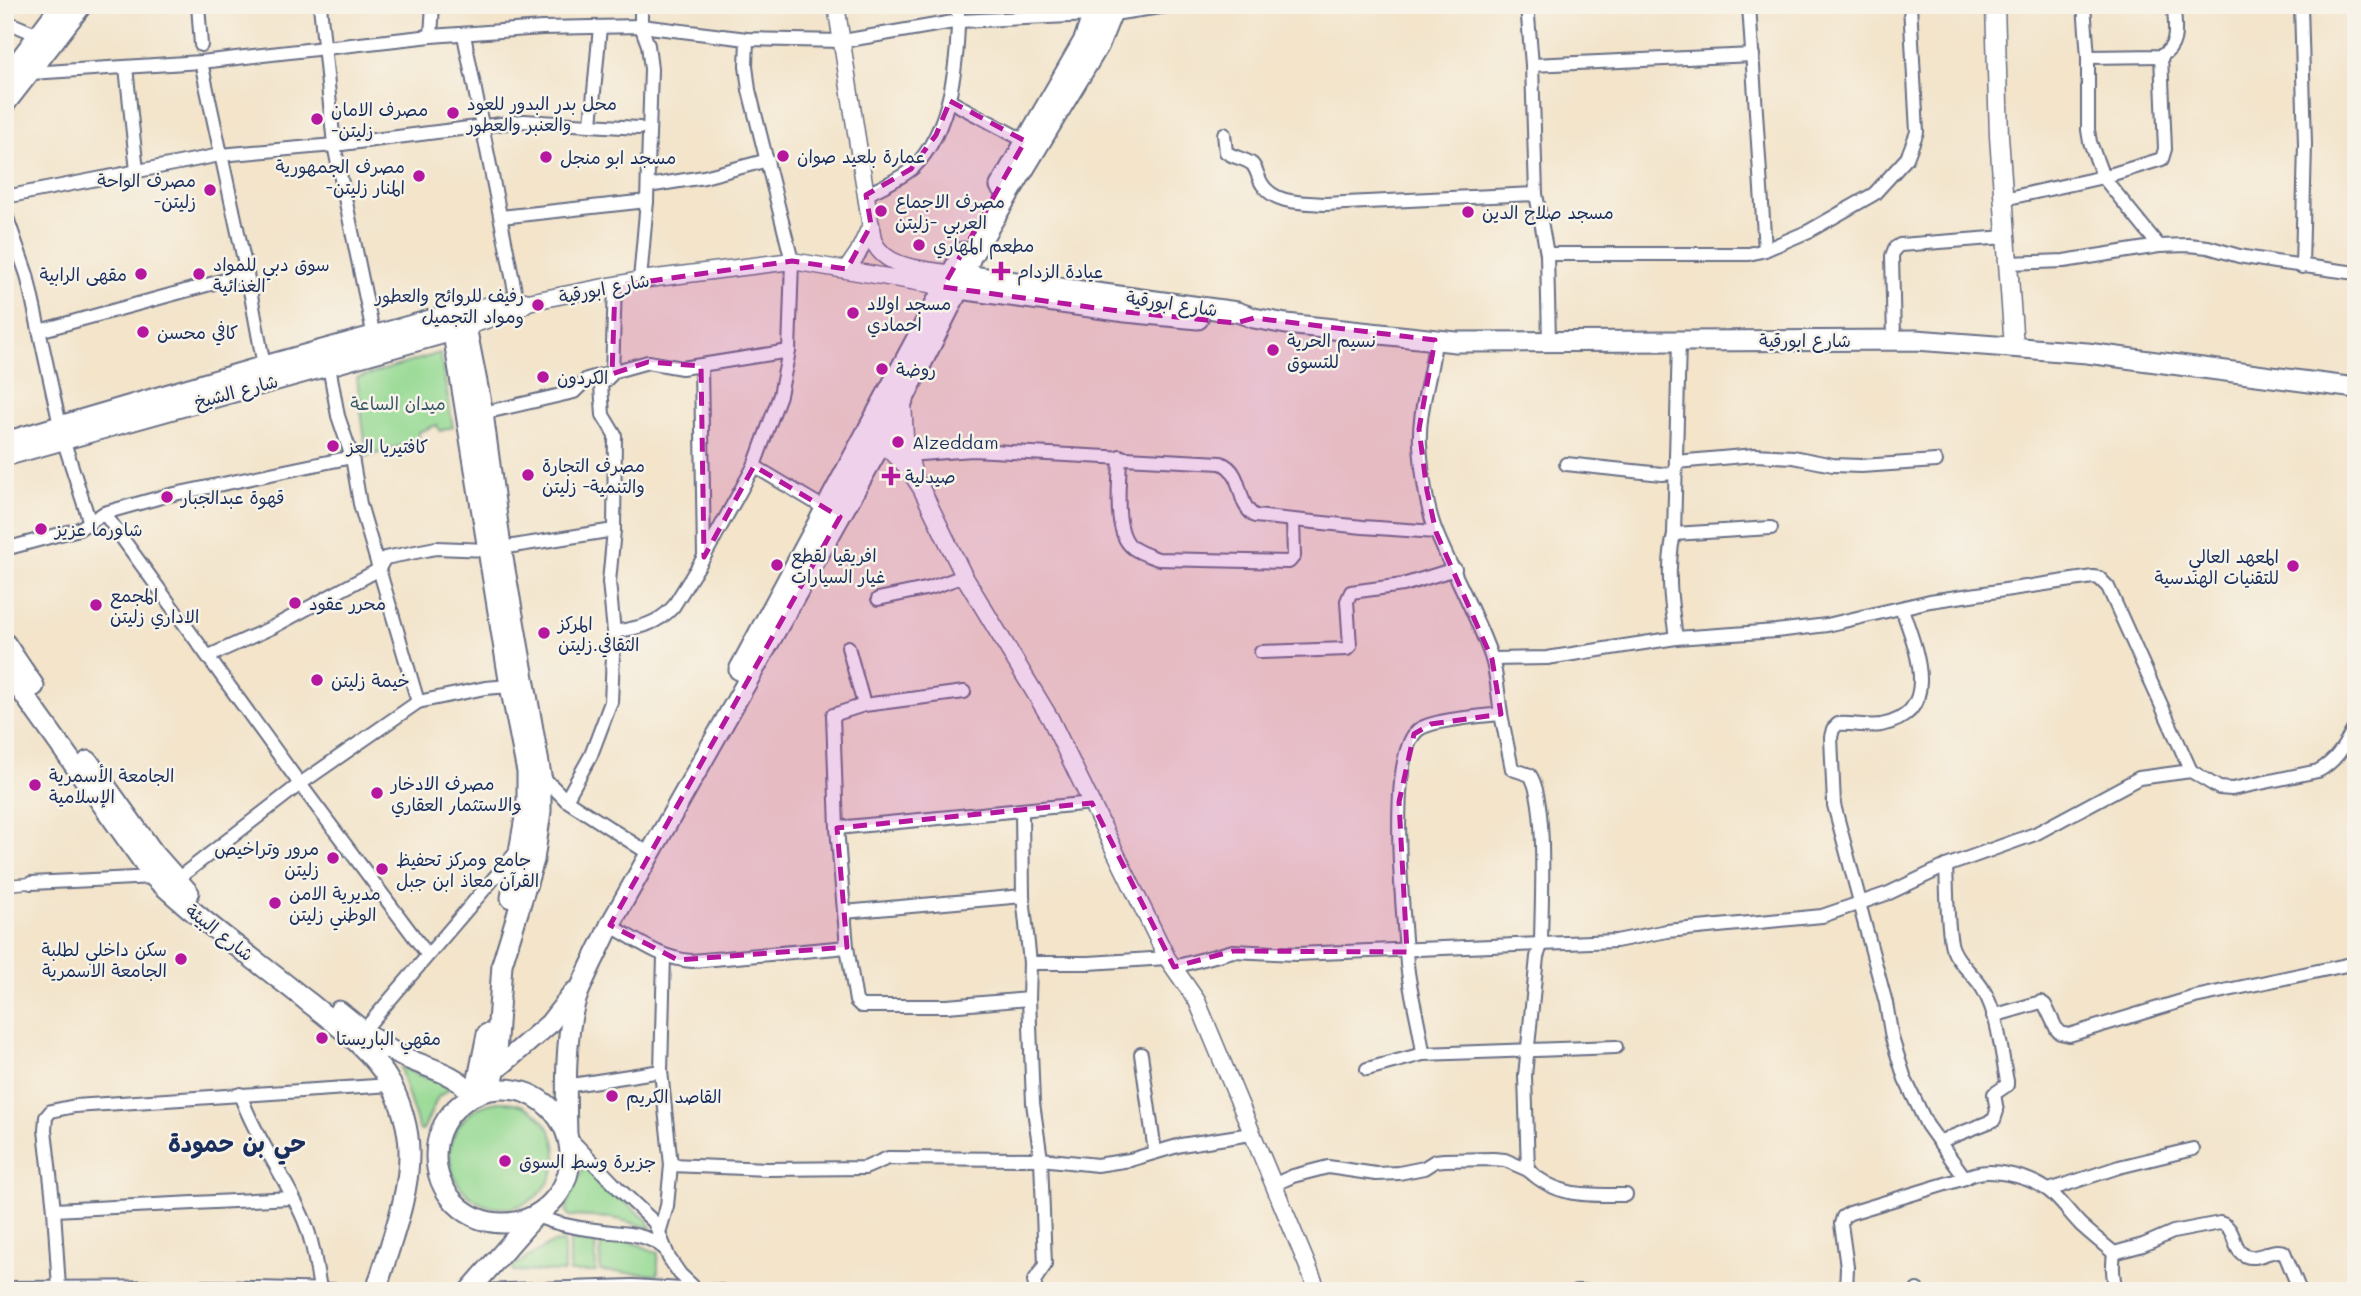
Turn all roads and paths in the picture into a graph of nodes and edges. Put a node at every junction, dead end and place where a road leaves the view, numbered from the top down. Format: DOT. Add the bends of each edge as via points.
graph roads {
  1 [pos="61,5"];
  2 [pos="82,5"];
  3 [pos="198,5"];
  4 [pos="320,5"];
  5 [pos="433,5"];
  6 [pos="641,5"];
  7 [pos="836,5"];
  8 [pos="958,5"];
  9 [pos="1174,5"];
  10 [pos="1527,5"];
  11 [pos="1749,5"];
  12 [pos="1910,5"];
  13 [pos="1995,5"];
  14 [pos="2084,5"];
  15 [pos="2174,5"];
  16 [pos="2301,5"];
  17 [pos="1104,10"];
  18 [pos="5,21"];
  19 [pos="959,21"];
  20 [pos="641,26"];
  21 [pos="600,27"];
  22 [pos="38,35"];
  23 [pos="464,35"];
  24 [pos="431,36"];
  25 [pos="747,39"];
  26 [pos="843,41"];
  27 [pos="201,45"];
  28 [pos="325,49"];
  29 [pos="1753,55"];
  30 [pos="2161,56"];
  31 [pos="2088,57"];
  32 [pos="201,62"];
  33 [pos="1532,65"];
  34 [pos="126,67"];
  35 [pos="31,73"];
  36 [pos="5,79"];
  37 [pos="950,101"];
  38 [pos="5,104"];
  39 [pos="591,124"];
  40 [pos="482,127"];
  41 [pos="639,128"];
  42 [pos="1224,134"];
  43 [pos="1025,141"];
  44 [pos="334,145"];
  45 [pos="220,155"];
  46 [pos="768,160"];
  47 [pos="136,171"];
  48 [pos="2103,177"];
  49 [pos="648,186"];
  50 [pos="1536,194"];
  51 [pos="866,195"];
  52 [pos="5,197"];
  53 [pos="2004,199"];
  54 [pos="647,201"];
  55 [pos="5,212"];
  56 [pos="501,218"];
  57 [pos="871,225"];
  58 [pos="2006,237"];
  59 [pos="2159,246"];
  60 [pos="1765,250"];
  61 [pos="1547,254"];
  62 [pos="792,261"];
  63 [pos="2008,262"];
  64 [pos="2302,267"];
  65 [pos="847,269"];
  66 [pos="2356,273"];
  67 [pos="247,274"];
  68 [pos="639,281"];
  69 [pos="954,281"];
  70 [pos="615,286"];
  71 [pos="521,303"];
  72 [pos="458,321"];
  73 [pos="40,331"];
  74 [pos="374,337"];
  75 [pos="1436,340"];
  76 [pos="1894,340"];
  77 [pos="1549,341"];
  78 [pos="1679,341"];
  79 [pos="2014,348"];
  80 [pos="789,351"];
  81 [pos="264,366"];
  82 [pos="329,366"];
  83 [pos="701,366"];
  84 [pos="612,374"];
  85 [pos="2356,388"];
  86 [pos="903,402"];
  87 [pos="483,413"];
  88 [pos="62,432"];
  89 [pos="874,437"];
  90 [pos="5,442"];
  91 [pos="908,455"];
  92 [pos="5,456"];
  93 [pos="1120,456"];
  94 [pos="352,457"];
  95 [pos="1936,461"];
  96 [pos="1566,464"];
  97 [pos="754,466"];
  98 [pos="1676,468"];
  99 [pos="915,478"];
  100 [pos="826,509"];
  101 [pos="104,513"];
  102 [pos="1293,521"];
  103 [pos="90,523"];
  104 [pos="1771,528"];
  105 [pos="614,530"];
  106 [pos="1436,532"];
  107 [pos="1674,534"];
  108 [pos="495,549"];
  109 [pos="5,550"];
  110 [pos="704,557"];
  111 [pos="1455,569"];
  112 [pos="378,570"];
  113 [pos="964,576"];
  114 [pos="878,599"];
  115 [pos="1902,609"];
  116 [pos="614,632"];
  117 [pos="1676,638"];
  118 [pos="5,643"];
  119 [pos="848,647"];
  120 [pos="1261,652"];
  121 [pos="209,656"];
  122 [pos="1492,659"];
  123 [pos="5,668"];
  124 [pos="510,686"];
  125 [pos="30,692"];
  126 [pos="964,692"];
  127 [pos="418,702"];
  128 [pos="864,705"];
  129 [pos="1501,714"];
  130 [pos="2356,725"];
  131 [pos="2191,771"];
  132 [pos="541,775"];
  133 [pos="300,784"];
  134 [pos="566,800"];
  135 [pos="1091,803"];
  136 [pos="1022,810"];
  137 [pos="837,828"];
  138 [pos="520,848"];
  139 [pos="642,849"];
  140 [pos="1945,866"];
  141 [pos="154,877"];
  142 [pos="176,880"];
  143 [pos="31,883"];
  144 [pos="5,885"];
  145 [pos="1023,896"];
  146 [pos="1860,903"];
  147 [pos="844,912"];
  148 [pos="610,925"];
  149 [pos="1541,945"];
  150 [pos="847,947"];
  151 [pos="1407,952"];
  152 [pos="427,954"];
  153 [pos="664,956"];
  154 [pos="1170,962"];
  155 [pos="1030,963"];
  156 [pos="2356,963"];
  157 [pos="1029,999"];
  158 [pos="1993,1016"];
  159 [pos="364,1031"];
  160 [pos="1616,1047"];
  161 [pos="1528,1050"];
  162 [pos="1141,1054"];
  163 [pos="1423,1054"];
  164 [pos="495,1069"];
  165 [pos="1367,1069"];
  166 [pos="662,1071"];
  167 [pos="391,1085"];
  168 [pos="566,1086"];
  169 [pos="480,1093"];
  170 [pos="240,1094"];
  171 [pos="1251,1134"];
  172 [pos="567,1135"];
  173 [pos="408,1139"];
  174 [pos="1941,1141"];
  175 [pos="2193,1149"];
  176 [pos="1155,1152"];
  177 [pos="434,1159"];
  178 [pos="1041,1159"];
  179 [pos="671,1165"];
  180 [pos="1528,1170"];
  181 [pos="1965,1178"];
  182 [pos="1273,1185"];
  183 [pos="2049,1190"];
  184 [pos="404,1194"];
  185 [pos="1626,1195"];
  186 [pos="293,1198"];
  187 [pos="54,1210"];
  188 [pos="536,1216"];
  189 [pos="659,1233"];
  190 [pos="664,1248"];
  191 [pos="2114,1253"];
  192 [pos="5,1288"];
  193 [pos="59,1288"];
  194 [pos="212,1289"];
  195 [pos="320,1289"];
  196 [pos="570,1289"];
  197 [pos="697,1290"];
  198 [pos="376,1291"];
  199 [pos="469,1291"];
  200 [pos="480,1291"];
  201 [pos="721,1291"];
  202 [pos="1036,1291"];
  203 [pos="1318,1291"];
  204 [pos="1577,1291"];
  205 [pos="1584,1291"];
  206 [pos="1846,1291"];
  207 [pos="2117,1291"];
  208 [pos="2300,1291"];
  1 -- 22 [label="main road"];
  2 -- 35 [label="main road"];
  3 -- 27 [label="street"];
  4 -- 28 [label="street"];
  5 -- 24 [label="street"];
  6 -- 20 [label="street"];
  7 -- 26 [label="street, شارع ابورقية"];
  8 -- 19 [label="street"];
  9 -- 17 [label="street"];
  10 -- 33 [label="street"];
  11 -- 29 [label="street"];
  12 -- 60 [label="street" via="1917,132 1907,158 1874,194"];
  13 -- 53 [label="main road"];
  14 -- 31 [label="street"];
  15 -- 30 [label="street" via="2175,38"];
  16 -- 64 [label="street"];
  17 -- 19 [label="street"];
  17 -- 43 [label="main road"];
  17 -- 69 [label="main road" via="1099,45"];
  18 -- 22 [label="street"];
  19 -- 26 [label="street"];
  19 -- 37 [label="street"];
  20 -- 21 [label="street"];
  20 -- 25 [label="street"];
  20 -- 49 [label="street" via="650,69"];
  21 -- 23 [label="street"];
  21 -- 39 [label="street"];
  22 -- 36 [label="main road"];
  23 -- 24 [label="street"];
  23 -- 40 [label="street"];
  24 -- 28 [label="street"];
  25 -- 26 [label="street"];
  25 -- 46 [label="street" via="749,90"];
  26 -- 51 [label="street, شارع ابورقية"];
  28 -- 32 [label="street"];
  28 -- 44 [label="street"];
  29 -- 33 [label="street"];
  29 -- 60 [label="street"];
  30 -- 31 [label="street"];
  30 -- 48 [label="street" via="2162,159"];
  31 -- 48 [label="street" via="2088,130"];
  32 -- 34 [label="street"];
  32 -- 45 [label="street"];
  33 -- 50 [label="street"];
  34 -- 35 [label="street"];
  34 -- 47 [label="street"];
  35 -- 38 [label="main road"];
  37 -- 43 [label="street"];
  37 -- 51 [label="street" via="936,135 911,170"];
  39 -- 40 [label="street" via="524,121"];
  39 -- 41 [label="street"];
  40 -- 44 [label="street"];
  40 -- 56 [label="street"];
  42 -- 50 [label="street" via="1226,152 1249,162 1265,188 1291,201 1325,204"];
  43 -- 69 [label="main road"];
  44 -- 45 [label="street"];
  44 -- 74 [label="street"];
  45 -- 47 [label="street"];
  45 -- 67 [label="street"];
  46 -- 49 [label="street"];
  46 -- 62 [label="street"];
  47 -- 52 [label="street"];
  48 -- 53 [label="street"];
  48 -- 59 [label="street"];
  49 -- 54 [label="street"];
  50 -- 61 [label="street"];
  51 -- 57 [label="street, شارع ابورقية"];
  53 -- 58 [label="main road"];
  54 -- 56 [label="street"];
  54 -- 68 [label="street"];
  55 -- 73 [label="street"];
  56 -- 71 [label="street"];
  57 -- 65 [label="street"];
  57 -- 69 [label="street, شارع ابورقية" via="876,248 892,261"];
  58 -- 63 [label="main road"];
  58 -- 76 [label="street" via="1895,248"];
  59 -- 63 [label="street" via="2064,261"];
  59 -- 64 [label="street" via="2208,247"];
  60 -- 61 [label="street" via="1749,254"];
  61 -- 77 [label="street"];
  62 -- 65 [label="street, شارع ابورقية"];
  62 -- 68 [label="street, شارع ابورقية"];
  62 -- 80 [label="street"];
  63 -- 79 [label="main road"];
  64 -- 66 [label="street"];
  65 -- 69 [label="street, شارع ابورقية" via="881,277"];
  67 -- 73 [label="street"];
  67 -- 81 [label="street"];
  68 -- 70 [label="street, شارع ابورقية"];
  69 -- 75 [label="main road, شارع ابورقية" via="1154,315 1236,323 1254,318"];
  69 -- 86 [label="main road"];
  69 -- 89 [label="main road"];
  70 -- 71 [label="street, شارع ابورقية"];
  70 -- 84 [label="street"];
  71 -- 72 [label="street, شارع ابورقية"];
  72 -- 74 [label="main road, شارع الشيخ"];
  72 -- 82 [label="main road, شارع الشيخ"];
  72 -- 87 [label="main road"];
  72 -- 108 [label="main road"];
  73 -- 88 [label="street"];
  74 -- 81 [label="main road, شارع الشيخ"];
  75 -- 77 [label="main road, شارع ابورقية"];
  75 -- 106 [label="street" via="1419,429"];
  76 -- 78 [label="main road, شارع ابورقية"];
  76 -- 79 [label="main road, شارع ابورقية"];
  77 -- 78 [label="main road, شارع ابورقية"];
  78 -- 98 [label="street"];
  79 -- 85 [label="main road, شارع ابورقية" via="2087,353"];
  80 -- 83 [label="street"];
  80 -- 97 [label="street" via="780,395"];
  81 -- 88 [label="main road, شارع الشيخ"];
  82 -- 88 [label="main road, شارع الشيخ"];
  82 -- 94 [label="street" via="338,416"];
  83 -- 84 [label="street" via="649,362"];
  83 -- 110 [label="street"];
  84 -- 87 [label="street" via="587,379 574,392"];
  84 -- 105 [label="street" via="601,385 603,415 615,435"];
  86 -- 89 [label="main road"];
  86 -- 91 [label="street"];
  87 -- 108 [label="main road"];
  88 -- 90 [label="main road, شارع الشيخ"];
  88 -- 92 [label="main road, شارع الشيخ"];
  88 -- 103 [label="street"];
  89 -- 99 [label="street"];
  89 -- 100 [label="main road"];
  89 -- 148 [label="main road"];
  91 -- 93 [label="street" via="972,450"];
  91 -- 99 [label="street"];
  93 -- 102 [label="street" via="1221,463 1233,470 1250,513"];
  93 -- 102 [label="street" via="1121,530 1130,547 1142,553 1158,559 1289,562 1294,556"];
  94 -- 101 [label="street"];
  94 -- 112 [label="street"];
  95 -- 98 [label="street" via="1861,466 1755,455"];
  96 -- 98 [label="street" via="1662,474"];
  97 -- 100 [label="street"];
  97 -- 110 [label="street"];
  98 -- 107 [label="street"];
  99 -- 113 [label="street"];
  100 -- 139 [label="main road"];
  101 -- 103 [label="street"];
  101 -- 121 [label="street"];
  102 -- 106 [label="street"];
  103 -- 109 [label="street"];
  104 -- 107 [label="street"];
  105 -- 108 [label="street"];
  105 -- 116 [label="street" via="610,582"];
  106 -- 111 [label="street"];
  107 -- 117 [label="street" via="1669,577"];
  108 -- 112 [label="street" via="436,548 385,558"];
  108 -- 124 [label="main road"];
  108 -- 132 [label="main road"];
  110 -- 116 [label="street" via="668,613 643,627"];
  111 -- 120 [label="street" via="1403,585 1351,592 1347,601 1348,649"];
  111 -- 122 [label="street"];
  112 -- 121 [label="street"];
  112 -- 127 [label="street"];
  113 -- 114 [label="street"];
  113 -- 135 [label="street" via="1049,718"];
  115 -- 117 [label="street" via="1789,630"];
  115 -- 131 [label="street" via="1930,601 2099,578 2108,587"];
  115 -- 146 [label="street" via="1918,662 1920,695 1915,706 1899,720 1879,725 1839,724 1830,737 1834,805"];
  116 -- 134 [label="street" via="611,702 592,755"];
  117 -- 122 [label="street" via="1547,658"];
  118 -- 125 [label="main road, شارع البيئة"];
  119 -- 128 [label="street"];
  121 -- 133 [label="street"];
  122 -- 129 [label="street"];
  123 -- 125 [label="main road, شارع البيئة"];
  124 -- 127 [label="street"];
  124 -- 138 [label="main road" via="527,772"];
  125 -- 141 [label="main road, شارع البيئة"];
  125 -- 142 [label="main road, شارع البيئة"];
  126 -- 128 [label="street"];
  127 -- 133 [label="street"];
  128 -- 137 [label="street" via="832,717"];
  129 -- 149 [label="street" via="1513,769 1531,775 1536,786"];
  129 -- 151 [label="street" via="1431,724 1414,734 1399,802"];
  130 -- 131 [label="street" via="2330,764 2306,774 2232,789 2218,788"];
  131 -- 140 [label="street" via="2139,778 2035,834"];
  132 -- 134 [label="street"];
  132 -- 164 [label="main road" via="534,860 502,964"];
  133 -- 142 [label="street"];
  133 -- 152 [label="street"];
  134 -- 139 [label="street"];
  135 -- 136 [label="street"];
  135 -- 154 [label="street"];
  136 -- 137 [label="street"];
  136 -- 145 [label="street"];
  137 -- 147 [label="street"];
  138 -- 152 [label="street"];
  138 -- 169 [label="main road"];
  139 -- 164 [label="main road" via="569,1001 532,1040"];
  140 -- 146 [label="street"];
  140 -- 158 [label="street" via="1952,946 1983,989"];
  141 -- 143 [label="street"];
  141 -- 167 [label="main road, شارع البيئة" via="348,1034"];
  142 -- 159 [label="main road, شارع البيئة"];
  143 -- 144 [label="street"];
  145 -- 147 [label="street"];
  145 -- 155 [label="street"];
  146 -- 149 [label="street" via="1822,916 1616,941"];
  146 -- 174 [label="street" via="1905,1079 1927,1125"];
  147 -- 150 [label="street"];
  148 -- 153 [label="street"];
  148 -- 168 [label="main road" via="578,995"];
  149 -- 151 [label="street"];
  149 -- 161 [label="street"];
  150 -- 153 [label="street" via="692,961"];
  150 -- 157 [label="street" via="856,1001 861,1006 947,1006"];
  151 -- 154 [label="street" via="1233,951"];
  151 -- 163 [label="street"];
  152 -- 159 [label="street"];
  153 -- 166 [label="street"];
  154 -- 155 [label="street"];
  154 -- 171 [label="street" via="1197,1001"];
  155 -- 157 [label="street"];
  156 -- 158 [label="street" via="2195,997 2069,1035 2057,1030 2041,1002"];
  157 -- 178 [label="street" via="1033,1103"];
  158 -- 174 [label="street" via="2007,1081 1994,1094 1994,1120"];
  159 -- 169 [label="main road, شارع البيئة" via="391,1051"];
  160 -- 161 [label="street"];
  161 -- 163 [label="street"];
  161 -- 180 [label="street"];
  162 -- 176 [label="street"];
  163 -- 165 [label="street"];
  164 -- 169 [label="main road"];
  166 -- 168 [label="street"];
  166 -- 179 [label="street"];
  167 -- 170 [label="street"];
  167 -- 173 [label="main road, شارع البيئة"];
  168 -- 172 [label="main road"];
  169 -- 172 [label="main road" via="511,1089 529,1094 558,1118"];
  169 -- 177 [label="main road" via="451,1113"];
  170 -- 186 [label="street" via="259,1139"];
  170 -- 187 [label="street" via="51,1111 45,1130"];
  171 -- 176 [label="street"];
  171 -- 182 [label="street"];
  172 -- 188 [label="main road" via="569,1172 551,1205"];
  172 -- 189 [label="street" via="654,1222"];
  173 -- 177 [label="main road"];
  173 -- 184 [label="main road, شارع البيئة"];
  174 -- 181 [label="street"];
  175 -- 183 [label="street"];
  176 -- 178 [label="street" via="1097,1165"];
  177 -- 184 [label="main road"];
  177 -- 188 [label="main road" via="447,1195 478,1219 498,1224"];
  178 -- 179 [label="street" via="888,1157 865,1168 829,1169"];
  178 -- 202 [label="street" via="1045,1265 1034,1281"];
  179 -- 189 [label="street"];
  180 -- 182 [label="street" via="1493,1158 1444,1160 1399,1173 1328,1167"];
  180 -- 185 [label="street" via="1562,1192"];
  181 -- 183 [label="street" via="1996,1173"];
  181 -- 206 [label="street" via="1843,1217"];
  182 -- 203 [label="street"];
  183 -- 191 [label="street"];
  184 -- 198 [label="main road"];
  186 -- 187 [label="street"];
  186 -- 195 [label="street" via="314,1252"];
  187 -- 193 [label="street"];
  188 -- 190 [label="street" via="575,1227 632,1233"];
  188 -- 199 [label="main road"];
  189 -- 190 [label="street"];
  190 -- 197 [label="street"];
  191 -- 207 [label="street"];
  191 -- 208 [label="street" via="2173,1232 2225,1224 2243,1254 2284,1252"];
  192 -- 193 [label="street"];
  193 -- 194 [label="street"];
  194 -- 195 [label="street"];
  195 -- 198 [label="street"];
  196 -- 197 [label="street"];
  196 -- 200 [label="street"];
  197 -- 201 [label="street"];
  204 -- 205 [label="street"];
}
